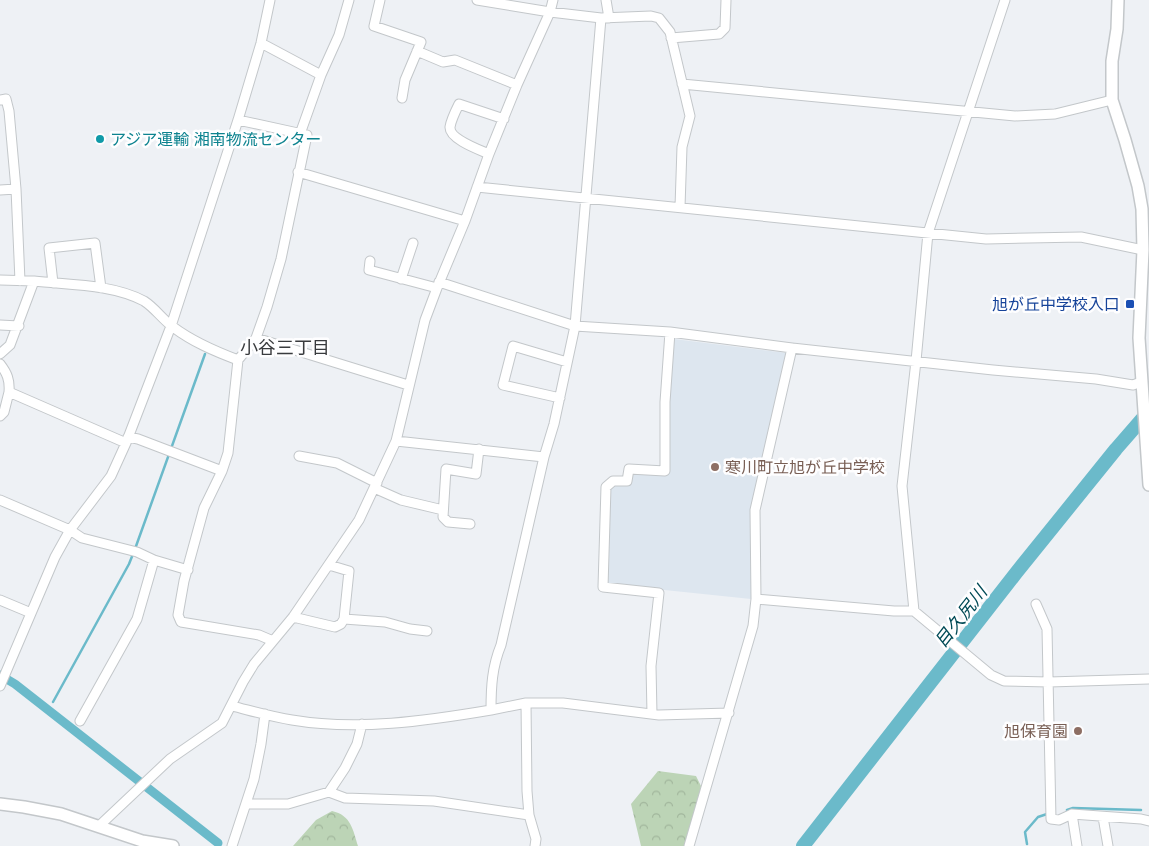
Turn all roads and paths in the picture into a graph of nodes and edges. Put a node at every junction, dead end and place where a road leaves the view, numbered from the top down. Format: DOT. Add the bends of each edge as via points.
graph roads {
  1 [pos="270,0"];
  2 [pos="349,0"];
  3 [pos="380,0"];
  4 [pos="477,0"];
  5 [pos="552,0"];
  6 [pos="606,0"];
  7 [pos="726,0"];
  8 [pos="1005,0"];
  9 [pos="1118,0"];
  10 [pos="550,12"];
  11 [pos="605,18"];
  12 [pos="671,38"];
  13 [pos="261,43"];
  14 [pos="417,51"];
  15 [pos="321,75"];
  16 [pos="682,84"];
  17 [pos="517,85"];
  18 [pos="402,98"];
  19 [pos="0,100"];
  20 [pos="1112,100"];
  21 [pos="968,111"];
  22 [pos="504,119"];
  23 [pos="238,120"];
  24 [pos="300,134"];
  25 [pos="489,154"];
  26 [pos="298,172"];
  27 [pos="477,187"];
  28 [pos="16,189"];
  29 [pos="0,190"];
  30 [pos="585,198"];
  31 [pos="680,207"];
  32 [pos="465,221"];
  33 [pos="928,234"];
  34 [pos="413,243"];
  35 [pos="1143,250"];
  36 [pos="370,261"];
  37 [pos="401,279"];
  38 [pos="0,280"];
  39 [pos="20,281"];
  40 [pos="34,281"];
  41 [pos="54,283"];
  42 [pos="438,285"];
  43 [pos="100,288"];
  44 [pos="0,325"];
  45 [pos="18,326"];
  46 [pos="171,326"];
  47 [pos="575,326"];
  48 [pos="670,332"];
  49 [pos="256,338"];
  50 [pos="792,348"];
  51 [pos="0,354"];
  52 [pos="238,360"];
  53 [pos="916,361"];
  54 [pos="567,362"];
  55 [pos="0,364"];
  56 [pos="408,385"];
  57 [pos="1141,386"];
  58 [pos="9,392"];
  59 [pos="560,398"];
  60 [pos="0,416"];
  61 [pos="1146,437"];
  62 [pos="127,440"];
  63 [pos="396,441"];
  64 [pos="479,449"];
  65 [pos="299,456"];
  66 [pos="544,457"];
  67 [pos="1148,459"];
  68 [pos="222,471"];
  69 [pos="376,485"];
  70 [pos="1149,485"];
  71 [pos="0,500"];
  72 [pos="443,510"];
  73 [pos="470,524"];
  74 [pos="70,530"];
  75 [pos="154,560"];
  76 [pos="329,565"];
  77 [pos="188,570"];
  78 [pos="756,599"];
  79 [pos="0,600"];
  80 [pos="1036,604"];
  81 [pos="914,611"];
  82 [pos="31,613"];
  83 [pos="293,617"];
  84 [pos="344,619"];
  85 [pos="427,631"];
  86 [pos="273,641"];
  87 [pos="1149,679"];
  88 [pos="3,680"];
  89 [pos="1049,682"];
  90 [pos="526,702"];
  91 [pos="232,706"];
  92 [pos="491,710"];
  93 [pos="728,713"];
  94 [pos="264,714"];
  95 [pos="652,714"];
  96 [pos="80,720"];
  97 [pos="362,724"];
  98 [pos="329,792"];
  99 [pos="0,804"];
  100 [pos="246,804"];
  101 [pos="1072,814"];
  102 [pos="530,815"];
  103 [pos="1103,817"];
  104 [pos="1149,821"];
  105 [pos="99,826"];
  106 [pos="130,841"];
  107 [pos="173,846"];
  108 [pos="232,846"];
  109 [pos="535,846"];
  110 [pos="689,846"];
  111 [pos="1077,846"];
  112 [pos="1108,846"];
  1 -- 13 [label="street"];
  2 -- 15 [label="street" via="339,35"];
  3 -- 14 [label="street" via="374,26 421,42"];
  4 -- 10 [label="street"];
  5 -- 10 [label="street"];
  6 -- 11 [label="street"];
  7 -- 12 [label="street" via="725,28 719,34"];
  8 -- 21 [label="street"];
  9 -- 20 [label="street"];
  10 -- 11 [label="street"];
  10 -- 17 [label="street"];
  11 -- 12 [label="street" via="659,18"];
  11 -- 30 [label="street"];
  12 -- 16 [label="street"];
  13 -- 15 [label="street"];
  13 -- 23 [label="street"];
  14 -- 17 [label="street" via="443,62 456,60"];
  14 -- 18 [label="street" via="405,80"];
  15 -- 24 [label="street"];
  16 -- 21 [label="street"];
  16 -- 31 [label="street" via="690,116 682,147"];
  17 -- 22 [label="street"];
  19 -- 28 [label="street" via="6,99 9,111"];
  20 -- 21 [label="street" via="1054,114 1015,116"];
  20 -- 35 [label="street" via="1138,186"];
  21 -- 33 [label="street"];
  22 -- 25 [label="street"];
  22 -- 25 [label="street" via="459,104 450,127 452,132 462,142"];
  23 -- 24 [label="street"];
  23 -- 46 [label="street"];
  24 -- 26 [label="street" via="307,135"];
  25 -- 27 [label="street"];
  26 -- 32 [label="street"];
  26 -- 49 [label="street" via="281,259"];
  27 -- 30 [label="street"];
  27 -- 32 [label="street"];
  28 -- 29 [label="street"];
  28 -- 39 [label="street"];
  30 -- 31 [label="street"];
  30 -- 47 [label="street"];
  31 -- 33 [label="street"];
  32 -- 42 [label="street"];
  33 -- 35 [label="street" via="993,239 1071,236"];
  33 -- 53 [label="street"];
  34 -- 37 [label="street"];
  35 -- 57 [label="street" via="1139,338"];
  36 -- 37 [label="street" via="368,270"];
  37 -- 42 [label="street"];
  38 -- 39 [label="street"];
  39 -- 40 [label="street"];
  40 -- 41 [label="street"];
  40 -- 45 [label="street"];
  41 -- 43 [label="street"];
  41 -- 43 [label="street" via="50,248 95,242"];
  42 -- 47 [label="street"];
  42 -- 56 [label="street"];
  43 -- 46 [label="street" via="144,301"];
  44 -- 45 [label="street"];
  45 -- 51 [label="street" via="10,345"];
  46 -- 52 [label="street" via="195,342"];
  46 -- 62 [label="street"];
  47 -- 48 [label="street"];
  47 -- 54 [label="street"];
  48 -- 50 [label="street"];
  48 -- 95 [label="street" via="664,402 665,471 629,469 627,481 613,481 606,488 603,587 659,594 651,666"];
  49 -- 52 [label="street"];
  49 -- 56 [label="street"];
  50 -- 53 [label="street"];
  50 -- 78 [label="street" via="755,510"];
  52 -- 68 [label="street" via="228,453"];
  53 -- 57 [label="street"];
  53 -- 81 [label="street" via="902,486"];
  54 -- 59 [label="street"];
  54 -- 59 [label="street" via="513,346 503,386"];
  55 -- 58 [label="street" via="8,378"];
  56 -- 63 [label="street"];
  57 -- 61 [label="street"];
  58 -- 60 [label="street"];
  58 -- 62 [label="street"];
  59 -- 66 [label="street"];
  61 -- 67 [label="street"];
  62 -- 68 [label="street" via="138,439"];
  62 -- 74 [label="street" via="111,476"];
  63 -- 64 [label="street"];
  63 -- 69 [label="street"];
  64 -- 66 [label="street"];
  64 -- 72 [label="street" via="476,474 446,469"];
  65 -- 69 [label="street" via="337,463"];
  66 -- 92 [label="street" via="495,660"];
  67 -- 70 [label="street"];
  68 -- 77 [label="street" via="204,508"];
  69 -- 72 [label="street" via="401,500"];
  69 -- 76 [label="street" via="359,520"];
  71 -- 74 [label="street"];
  72 -- 73 [label="street" via="443,517 448,522"];
  74 -- 75 [label="street" via="82,538 135,551"];
  74 -- 82 [label="street"];
  75 -- 77 [label="street"];
  75 -- 96 [label="street" via="137,619"];
  76 -- 83 [label="street"];
  76 -- 84 [label="street" via="349,571"];
  77 -- 86 [label="street" via="178,615 182,622 260,635"];
  78 -- 81 [label="street"];
  78 -- 93 [label="street" via="753,626"];
  79 -- 82 [label="street"];
  80 -- 89 [label="street" via="1047,629"];
  81 -- 89 [label="street" via="991,675 1004,681"];
  82 -- 88 [label="street"];
  83 -- 84 [label="street" via="335,627"];
  83 -- 86 [label="street"];
  84 -- 85 [label="street" via="385,622"];
  86 -- 91 [label="street" via="254,664"];
  87 -- 89 [label="street"];
  89 -- 101 [label="street" via="1051,819 1059,820"];
  90 -- 92 [label="street"];
  90 -- 95 [label="street"];
  90 -- 102 [label="street"];
  91 -- 94 [label="street"];
  91 -- 105 [label="street" via="222,723 170,759"];
  92 -- 97 [label="street" via="417,721"];
  93 -- 95 [label="street"];
  93 -- 110 [label="street"];
  94 -- 97 [label="street" via="322,724"];
  94 -- 100 [label="street" via="258,764"];
  97 -- 98 [label="street" via="357,744"];
  98 -- 100 [label="street" via="288,804"];
  98 -- 102 [label="street" via="345,798 434,801"];
  99 -- 105 [label="street" via="61,814"];
  100 -- 108 [label="street"];
  101 -- 103 [label="street"];
  101 -- 111 [label="street"];
  102 -- 109 [label="street"];
  103 -- 104 [label="street"];
  103 -- 112 [label="street"];
  105 -- 106 [label="street"];
  106 -- 107 [label="street"];
}
